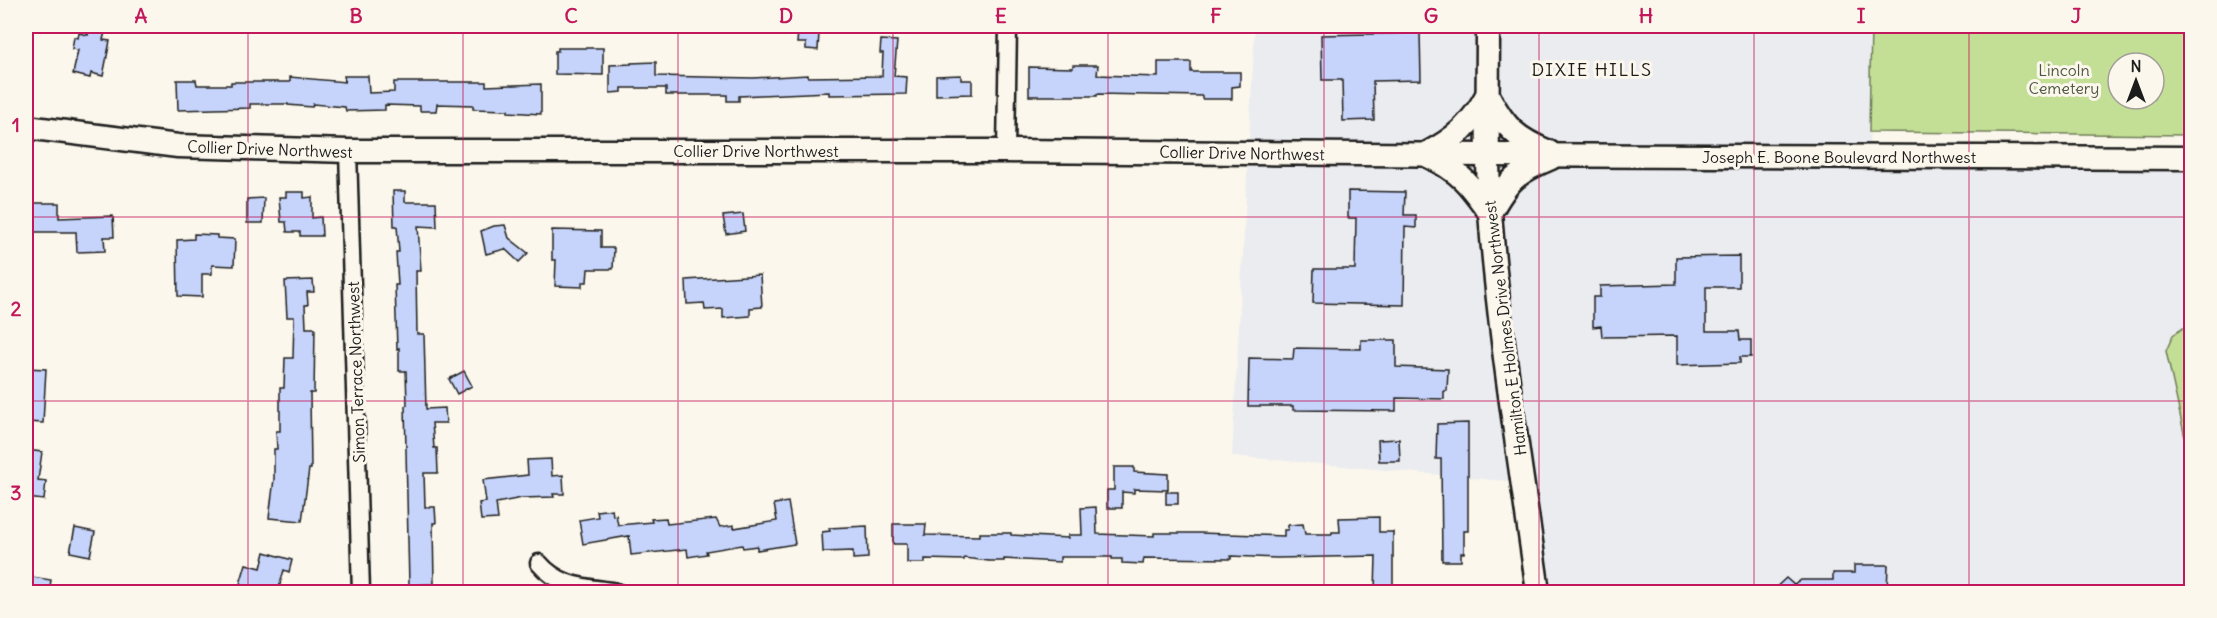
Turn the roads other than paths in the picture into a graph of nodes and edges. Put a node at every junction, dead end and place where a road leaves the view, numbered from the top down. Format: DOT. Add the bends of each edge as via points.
graph roads {
  1 [pos="1008,26"];
  2 [pos="1488,26"];
  3 [pos="1488,94"];
  4 [pos="26,127"];
  5 [pos="1006,151"];
  6 [pos="348,152"];
  7 [pos="1425,155"];
  8 [pos="1487,155"];
  9 [pos="1558,156"];
  10 [pos="2192,158"];
  11 [pos="1490,213"];
  12 [pos="539,563"];
  13 [pos="362,592"];
  14 [pos="617,592"];
  15 [pos="1538,592"];
  1 -- 5 [label="street"];
  2 -- 3 [label="main road, Hamilton E Holmes Drive Northwest"];
  3 -- 7 [label="main road" via="1467,127"];
  3 -- 8 [label="main road, Hamilton E Holmes Drive Northwest"];
  3 -- 9 [label="main road" via="1512,132"];
  4 -- 6 [label="main road, Collier Drive Northwest" via="178,146"];
  5 -- 6 [label="main road, Collier Drive Northwest"];
  5 -- 7 [label="main road, Collier Drive Northwest"];
  6 -- 13 [label="street, Simon Terrace Northwest"];
  7 -- 8 [label="main road, Collier Drive Northwest"];
  7 -- 11 [label="main road" via="1462,177"];
  8 -- 9 [label="main road, Joseph E. Boone Boulevard Northwest"];
  8 -- 11 [label="main road, Hamilton E Holmes Drive Northwest"];
  9 -- 10 [label="main road, Joseph E. Boone Boulevard Northwest"];
  9 -- 11 [label="main road" via="1512,178"];
  11 -- 15 [label="main road, Hamilton E Holmes Drive Northwest"];
  12 -- 14 [label="street" via="562,582"];
}
